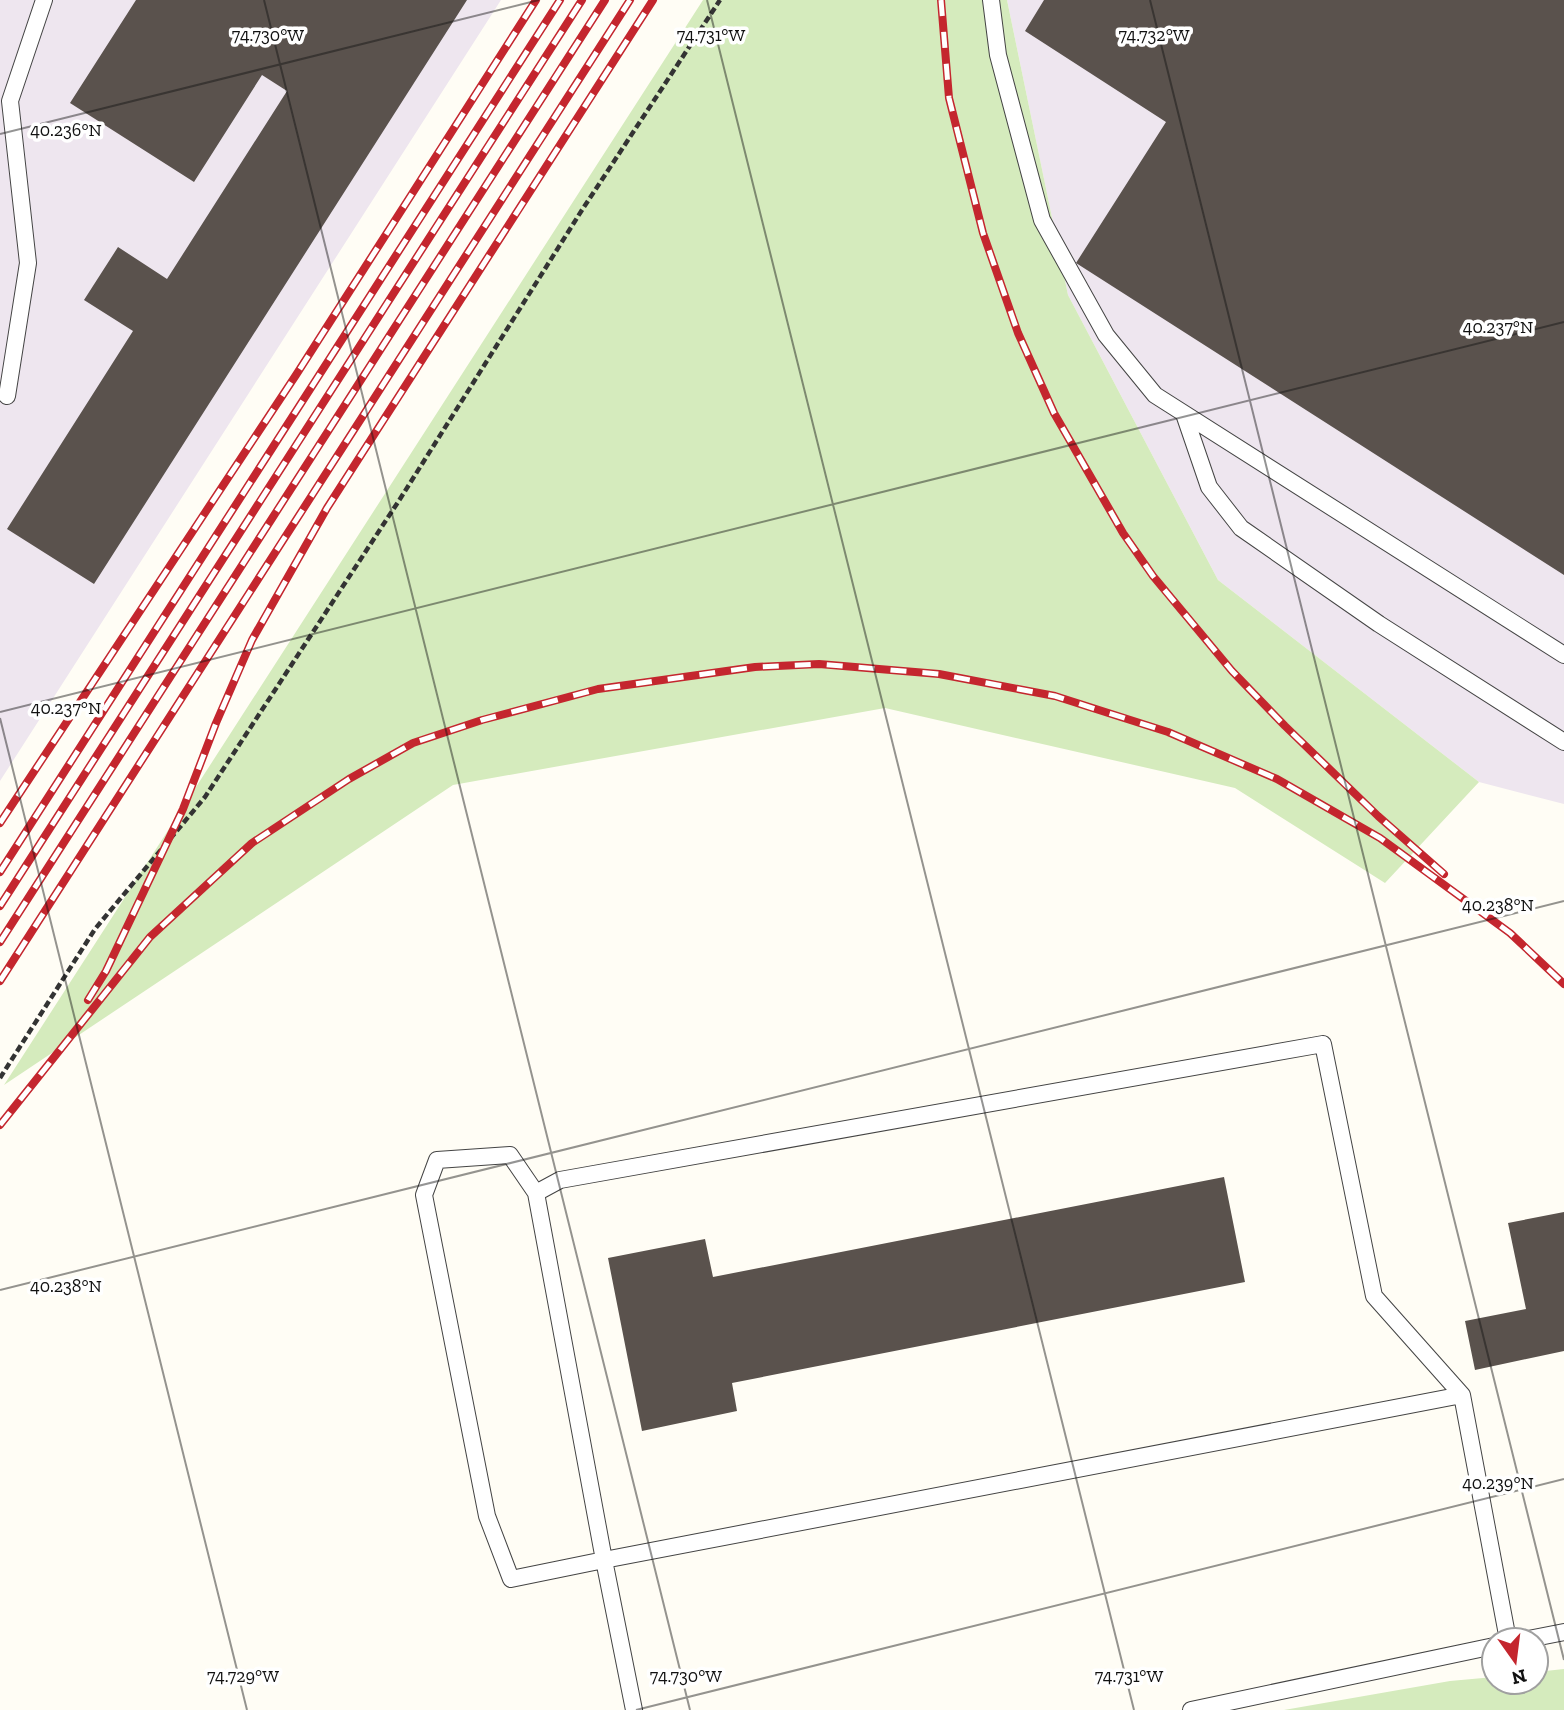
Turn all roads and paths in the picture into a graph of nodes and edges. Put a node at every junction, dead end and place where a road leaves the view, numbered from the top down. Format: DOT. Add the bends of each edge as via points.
graph roads {
  1 [pos="44,0"];
  2 [pos="720,0"];
  3 [pos="991,0"];
  4 [pos="7,396"];
  5 [pos="1184,414"];
  6 [pos="1564,655"];
  7 [pos="1564,742"];
  8 [pos="0,1078"];
  9 [pos="536,1193"];
  10 [pos="1462,1395"];
  11 [pos="604,1560"];
  12 [pos="1505,1626"];
  13 [pos="1480,1649"];
  14 [pos="634,1710"];
  15 [pos="1191,1710"];
  1 -- 4 [label="lane" via="10,101 28,263"];
  2 -- 8 [label="path" via="205,797 95,929"];
  3 -- 5 [label="lane" via="998,55 1042,220 1106,335 1155,395"];
  5 -- 6 [label="lane"];
  5 -- 7 [label="lane" via="1209,487 1241,528 1379,624"];
  9 -- 10 [label="lane" via="561,1180 1323,1044 1374,1296"];
  9 -- 11 [label="lane"];
  9 -- 11 [label="lane" via="510,1155 437,1160 424,1195 487,1516 511,1579"];
  10 -- 11 [label="lane"];
  10 -- 12 [label="lane"];
  11 -- 14 [label="lane"];
  13 -- 15 [label="lane"];
}
